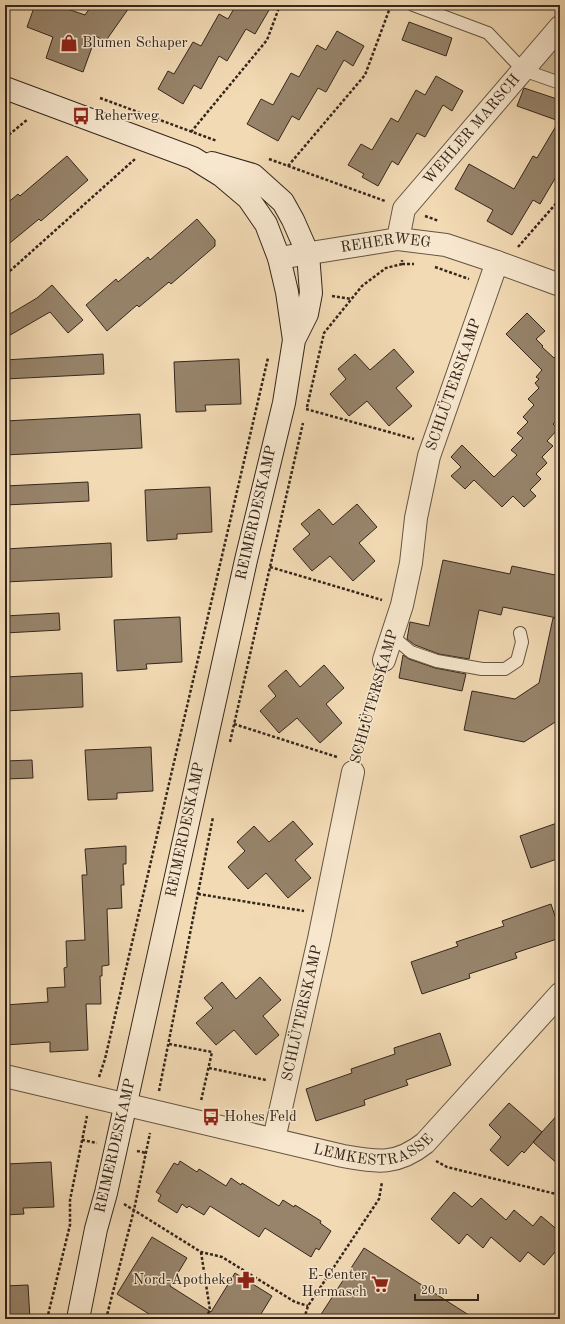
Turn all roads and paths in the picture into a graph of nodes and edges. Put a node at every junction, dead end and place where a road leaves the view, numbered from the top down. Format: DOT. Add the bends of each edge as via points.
graph roads {
  1 [pos="280,5"];
  2 [pos="390,5"];
  3 [pos="413,5"];
  4 [pos="560,27"];
  5 [pos="523,70"];
  6 [pos="560,83"];
  7 [pos="5,88"];
  8 [pos="99,98"];
  9 [pos="36,99"];
  10 [pos="191,132"];
  11 [pos="5,138"];
  12 [pos="221,142"];
  13 [pos="136,158"];
  14 [pos="193,158"];
  15 [pos="266,158"];
  16 [pos="288,166"];
  17 [pos="560,199"];
  18 [pos="404,208"];
  19 [pos="439,221"];
  20 [pos="398,239"];
  21 [pos="308,254"];
  22 [pos="279,258"];
  23 [pos="500,263"];
  24 [pos="402,264"];
  25 [pos="416,264"];
  26 [pos="430,265"];
  27 [pos="5,273"];
  28 [pos="560,285"];
  29 [pos="488,286"];
  30 [pos="294,340"];
  31 [pos="268,356"];
  32 [pos="305,417"];
  33 [pos="433,444"];
  34 [pos="246,560"];
  35 [pos="270,567"];
  36 [pos="402,605"];
  37 [pos="520,634"];
  38 [pos="392,636"];
  39 [pos="384,660"];
  40 [pos="234,724"];
  41 [pos="229,745"];
  42 [pos="354,767"];
  43 [pos="214,810"];
  44 [pos="173,890"];
  45 [pos="198,894"];
  46 [pos="324,914"];
  47 [pos="560,994"];
  48 [pos="168,1044"];
  49 [pos="208,1068"];
  50 [pos="5,1076"];
  51 [pos="286,1084"];
  52 [pos="91,1096"];
  53 [pos="125,1104"];
  54 [pos="155,1111"];
  55 [pos="197,1121"];
  56 [pos="274,1140"];
  57 [pos="420,1148"];
  58 [pos="386,1161"];
  59 [pos="106,1193"];
  60 [pos="560,1195"];
  61 [pos="134,1210"];
  62 [pos="201,1252"];
  63 [pos="308,1306"];
  64 [pos="47,1319"];
  65 [pos="78,1319"];
  66 [pos="106,1319"];
  67 [pos="205,1319"];
  68 [pos="304,1319"];
  1 -- 10 [label="path" via="268,40"];
  2 -- 16 [label="path" via="365,75"];
  3 -- 5 [label="lane" via="488,32"];
  4 -- 5 [label="street, WEHLER MARSCH"];
  5 -- 6 [label="lane"];
  5 -- 18 [label="street, WEHLER MARSCH"];
  7 -- 9 [label="street"];
  8 -- 10 [label="path"];
  9 -- 11 [label="path" via="30,118"];
  9 -- 14 [label="street"];
  10 -- 12 [label="path"];
  13 -- 27 [label="path"];
  14 -- 21 [label="street, REIMERDESKAMP" via="253,176 283,202"];
  14 -- 22 [label="street" via="222,176 248,198 266,224"];
  15 -- 16 [label="path"];
  16 -- 18 [label="path"];
  17 -- 23 [label="path"];
  18 -- 19 [label="path"];
  18 -- 20 [label="street, WEHLER MARSCH"];
  20 -- 21 [label="street, REHERWEG"];
  20 -- 23 [label="street, REHERWEG" via="446,246"];
  20 -- 24 [label="path"];
  21 -- 22 [label="street, REHERWEG"];
  21 -- 30 [label="street, REIMERDESKAMP" via="312,293 307,314"];
  22 -- 30 [label="street, REIMERDESKAMP"];
  23 -- 28 [label="street, REHERWEG"];
  23 -- 29 [label="street, SCHLÜTERSKAMP"];
  24 -- 25 [label="path"];
  24 -- 33 [label="path" via="386,268 362,286 324,333 306,409"];
  26 -- 29 [label="path"];
  29 -- 33 [label="street, SCHLÜTERSKAMP"];
  30 -- 34 [label="street, REIMERDESKAMP" via="284,403"];
  31 -- 52 [label="path" via="106,1059"];
  32 -- 35 [label="path"];
  33 -- 36 [label="street, SCHLÜTERSKAMP" via="416,518 412,563"];
  34 -- 35 [label="path"];
  34 -- 44 [label="street, REIMERDESKAMP"];
  35 -- 36 [label="path"];
  35 -- 40 [label="path"];
  36 -- 38 [label="street, SCHLÜTERSKAMP"];
  37 -- 38 [label="lane" via="522,642 517,660 505,670 436,661 410,652"];
  38 -- 39 [label="street, SCHLÜTERSKAMP"];
  39 -- 42 [label="path, SCHLÜTERSKAMP" via="365,719"];
  40 -- 41 [label="path"];
  40 -- 42 [label="path"];
  42 -- 46 [label="street, SCHLÜTERSKAMP"];
  43 -- 45 [label="path"];
  44 -- 45 [label="path"];
  44 -- 53 [label="street, REIMERDESKAMP"];
  45 -- 46 [label="path"];
  45 -- 48 [label="path"];
  46 -- 51 [label="street, SCHLÜTERSKAMP"];
  47 -- 57 [label="street, LEMKESTRASSE"];
  48 -- 49 [label="path" via="212,1052"];
  48 -- 54 [label="path"];
  49 -- 51 [label="path"];
  49 -- 55 [label="path"];
  50 -- 52 [label="street, LEMKESTRASSE"];
  51 -- 56 [label="street, SCHLÜTERSKAMP"];
  52 -- 53 [label="street, LEMKESTRASSE"];
  52 -- 64 [label="path" via="70,1200 70,1225"];
  53 -- 54 [label="street, LEMKESTRASSE"];
  53 -- 59 [label="street, REIMERDESKAMP"];
  54 -- 55 [label="street, LEMKESTRASSE"];
  54 -- 61 [label="path"];
  55 -- 56 [label="street, LEMKESTRASSE"];
  56 -- 58 [label="street, LEMKESTRASSE" via="343,1156"];
  57 -- 58 [label="street, LEMKESTRASSE" via="405,1156"];
  57 -- 60 [label="path" via="446,1167"];
  58 -- 63 [label="path" via="379,1200"];
  59 -- 61 [label="path"];
  59 -- 65 [label="street, REIMERDESKAMP"];
  61 -- 62 [label="path"];
  61 -- 66 [label="path"];
  62 -- 63 [label="path" via="222,1257 295,1302"];
  62 -- 67 [label="path" via="210,1310"];
  63 -- 68 [label="path"];
}
